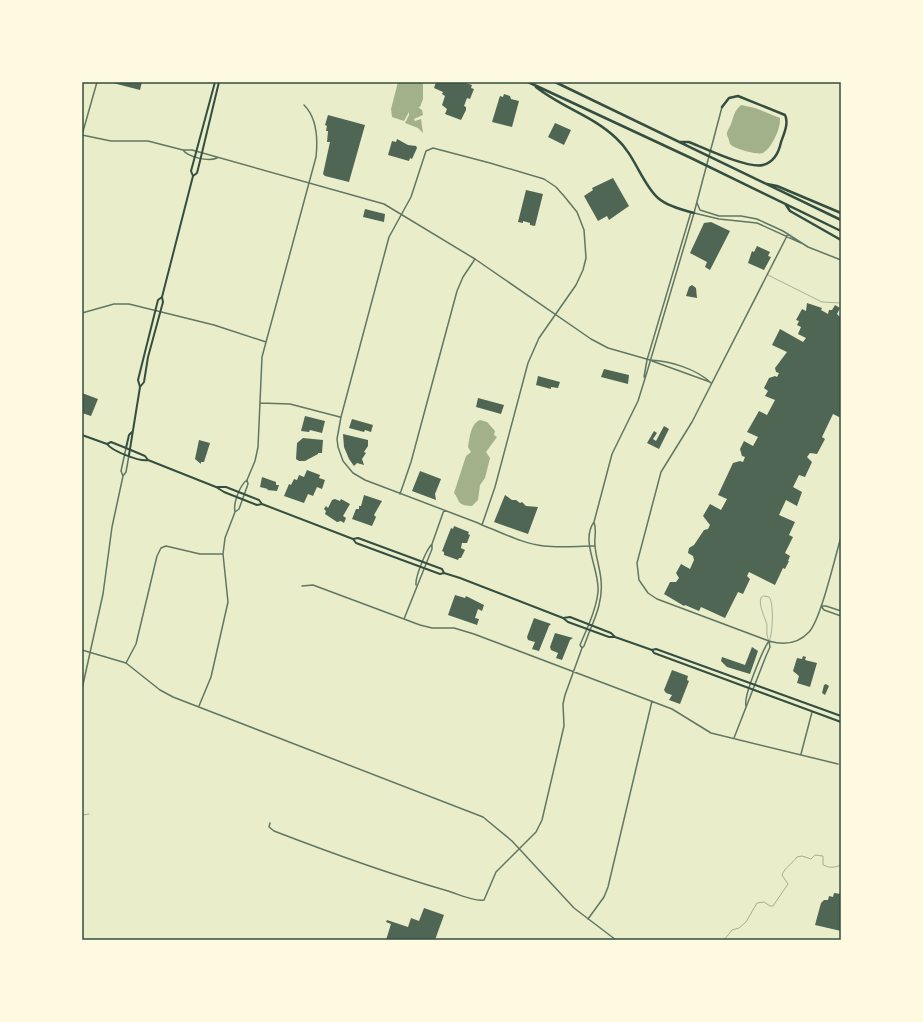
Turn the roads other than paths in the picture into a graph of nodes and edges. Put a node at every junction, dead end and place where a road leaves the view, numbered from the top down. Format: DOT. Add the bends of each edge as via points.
graph roads {
  1 [pos="97,82"];
  2 [pos="215,82"];
  3 [pos="219,82"];
  4 [pos="528,82"];
  5 [pos="556,82"];
  6 [pos="533,84"];
  7 [pos="304,105"];
  8 [pos="722,107"];
  9 [pos="82,135"];
  10 [pos="679,142"];
  11 [pos="182,150"];
  12 [pos="196,152"];
  13 [pos="201,153"];
  14 [pos="195,156"];
  15 [pos="200,158"];
  16 [pos="217,158"];
  17 [pos="193,176"];
  18 [pos="309,183"];
  19 [pos="762,183"];
  20 [pos="697,203"];
  21 [pos="786,205"];
  22 [pos="402,213"];
  23 [pos="692,213"];
  24 [pos="841,213"];
  25 [pos="841,220"];
  26 [pos="841,232"];
  27 [pos="788,234"];
  28 [pos="786,238"];
  29 [pos="841,240"];
  30 [pos="801,243"];
  31 [pos="475,259"];
  32 [pos="841,260"];
  33 [pos="767,274"];
  34 [pos="162,297"];
  35 [pos="841,303"];
  36 [pos="156,310"];
  37 [pos="161,312"];
  38 [pos="82,313"];
  39 [pos="556,314"];
  40 [pos="266,342"];
  41 [pos="647,360"];
  42 [pos="650,360"];
  43 [pos="644,379"];
  44 [pos="711,382"];
  45 [pos="140,387"];
  46 [pos="260,403"];
  47 [pos="341,417"];
  48 [pos="132,432"];
  49 [pos="82,435"];
  50 [pos="107,444"];
  51 [pos="126,448"];
  52 [pos="130,450"];
  53 [pos="124,454"];
  54 [pos="129,455"];
  55 [pos="148,460"];
  56 [pos="123,476"];
  57 [pos="247,480"];
  58 [pos="216,487"];
  59 [pos="239,492"];
  60 [pos="244,494"];
  61 [pos="400,494"];
  62 [pos="237,497"];
  63 [pos="242,499"];
  64 [pos="262,504"];
  65 [pos="444,510"];
  66 [pos="235,512"];
  67 [pos="594,522"];
  68 [pos="482,525"];
  69 [pos="841,537"];
  70 [pos="353,539"];
  71 [pos="432,544"];
  72 [pos="590,546"];
  73 [pos="595,546"];
  74 [pos="222,554"];
  75 [pos="423,562"];
  76 [pos="426,564"];
  77 [pos="421,567"];
  78 [pos="424,569"];
  79 [pos="444,573"];
  80 [pos="416,585"];
  81 [pos="302,586"];
  82 [pos="821,606"];
  83 [pos="841,611"];
  84 [pos="841,616"];
  85 [pos="563,618"];
  86 [pos="404,619"];
  87 [pos="589,624"];
  88 [pos="592,626"];
  89 [pos="586,629"];
  90 [pos="590,630"];
  91 [pos="615,637"];
  92 [pos="769,641"];
  93 [pos="582,648"];
  94 [pos="82,650"];
  95 [pos="652,650"];
  96 [pos="90,652"];
  97 [pos="126,663"];
  98 [pos="573,671"];
  99 [pos="751,684"];
  100 [pos="756,685"];
  101 [pos="749,688"];
  102 [pos="82,689"];
  103 [pos="754,690"];
  104 [pos="652,701"];
  105 [pos="199,706"];
  106 [pos="746,706"];
  107 [pos="812,711"];
  108 [pos="841,716"];
  109 [pos="841,722"];
  110 [pos="734,738"];
  111 [pos="801,754"];
  112 [pos="838,764"];
  113 [pos="270,823"];
  114 [pos="520,849"];
  115 [pos="588,919"];
  116 [pos="616,940"];
  1 -- 9 [label="street"];
  2 -- 12 [label="main road"];
  3 -- 13 [label="main road"];
  4 -- 6 [label="highway"];
  5 -- 10 [label="highway"];
  6 -- 21 [label="highway"];
  6 -- 23 [label="highway" via="613,135 633,157 657,197"];
  7 -- 18 [label="street" via="313,117 316,137 316,157"];
  8 -- 10 [label="highway" via="729,98 738,96 785,115 787,122 780,147 772,160 764,165 751,165 689,142"];
  8 -- 20 [label="street"];
  9 -- 11 [label="street" via="111,141 148,141"];
  10 -- 19 [label="highway"];
  11 -- 12 [label="street"];
  11 -- 14 [label="street"];
  12 -- 13 [label="street"];
  12 -- 14 [label="main road"];
  13 -- 15 [label="main road"];
  13 -- 16 [label="street"];
  14 -- 15 [label="street"];
  14 -- 17 [label="main road" via="191,171"];
  15 -- 16 [label="street"];
  15 -- 17 [label="main road" via="197,173"];
  16 -- 18 [label="street"];
  17 -- 34 [label="main road"];
  18 -- 22 [label="street" via="376,202"];
  18 -- 40 [label="street"];
  19 -- 24 [label="highway" via="777,186"];
  19 -- 25 [label="highway"];
  20 -- 23 [label="street"];
  20 -- 27 [label="street" via="698,208 704,212 719,216 753,218"];
  21 -- 26 [label="highway"];
  21 -- 29 [label="highway" via="790,211"];
  22 -- 31 [label="street"];
  22 -- 39 [label="street" via="411,197 426,151 433,148 544,179 556,187 577,212 584,230 586,258 576,285"];
  22 -- 47 [label="street" via="389,237"];
  23 -- 28 [label="street" via="719,220 752,222"];
  23 -- 41 [label="street"];
  23 -- 42 [label="street"];
  27 -- 28 [label="street"];
  27 -- 30 [label="street"];
  28 -- 30 [label="street"];
  28 -- 33 [label="street"];
  30 -- 32 [label="street"];
  31 -- 39 [label="street"];
  31 -- 61 [label="street" via="457,291"];
  33 -- 35 [label="lane" via="822,302"];
  33 -- 44 [label="street"];
  34 -- 36 [label="main road" via="158,300"];
  34 -- 37 [label="main road" via="164,302"];
  36 -- 37 [label="street"];
  36 -- 38 [label="street" via="114,304"];
  36 -- 45 [label="main road" via="138,380"];
  37 -- 40 [label="street" via="214,325"];
  37 -- 45 [label="main road" via="148,357 144,382"];
  39 -- 41 [label="street" via="599,344"];
  39 -- 68 [label="street" via="534,347 528,363 495,487"];
  40 -- 46 [label="street" via="262,357"];
  41 -- 42 [label="street"];
  41 -- 43 [label="street"];
  42 -- 43 [label="street"];
  42 -- 44 [label="street" via="678,366"];
  42 -- 44 [label="street"];
  43 -- 67 [label="street" via="638,401 612,454"];
  44 -- 92 [label="street" via="690,424 661,472 639,555 637,573 643,587 657,599"];
  45 -- 48 [label="main road"];
  46 -- 47 [label="street" via="290,404"];
  46 -- 57 [label="street" via="257,451"];
  47 -- 61 [label="street" via="337,440 343,461 359,477"];
  48 -- 51 [label="main road"];
  48 -- 52 [label="main road"];
  49 -- 50 [label="main road"];
  50 -- 51 [label="main road" via="111,442"];
  50 -- 53 [label="main road"];
  51 -- 52 [label="main road"];
  51 -- 53 [label="street"];
  52 -- 54 [label="main road"];
  52 -- 55 [label="main road" via="145,456"];
  53 -- 54 [label="main road"];
  53 -- 56 [label="street" via="121,471"];
  54 -- 55 [label="main road" via="143,461"];
  54 -- 56 [label="street"];
  55 -- 58 [label="main road"];
  56 -- 96 [label="street" via="112,527 106,581"];
  57 -- 59 [label="street" via="243,482"];
  57 -- 60 [label="street"];
  58 -- 59 [label="main road" via="226,487"];
  58 -- 62 [label="main road"];
  59 -- 60 [label="main road"];
  59 -- 62 [label="street"];
  60 -- 63 [label="street"];
  60 -- 64 [label="main road" via="259,500"];
  61 -- 65 [label="street"];
  62 -- 63 [label="main road"];
  62 -- 66 [label="street"];
  63 -- 64 [label="main road" via="257,505"];
  63 -- 66 [label="street"];
  64 -- 70 [label="main road"];
  65 -- 68 [label="street"];
  65 -- 71 [label="street"];
  66 -- 74 [label="street"];
  67 -- 72 [label="street" via="591,526"];
  67 -- 73 [label="street"];
  68 -- 72 [label="street" via="543,546"];
  69 -- 82 [label="street"];
  70 -- 75 [label="main road" via="358,538"];
  70 -- 77 [label="main road" via="356,543"];
  71 -- 75 [label="street"];
  71 -- 76 [label="street"];
  72 -- 73 [label="street"];
  72 -- 87 [label="street" via="598,591 596,606"];
  73 -- 88 [label="street" via="602,587 599,608"];
  74 -- 97 [label="street" via="205,555 166,546 161,548 136,644"];
  74 -- 105 [label="street" via="228,602 211,677"];
  75 -- 76 [label="main road"];
  75 -- 77 [label="street"];
  76 -- 78 [label="street"];
  76 -- 79 [label="main road" via="442,569"];
  77 -- 78 [label="main road"];
  77 -- 80 [label="street"];
  78 -- 79 [label="main road"];
  78 -- 80 [label="street"];
  79 -- 85 [label="main road"];
  80 -- 86 [label="street"];
  81 -- 86 [label="street" via="313,585"];
  82 -- 83 [label="street"];
  82 -- 84 [label="street" via="824,610"];
  82 -- 92 [label="street" via="813,625 802,637 789,643"];
  85 -- 87 [label="main road" via="570,617"];
  85 -- 89 [label="main road"];
  86 -- 98 [label="street" via="432,628 454,628 474,634"];
  87 -- 88 [label="main road"];
  87 -- 89 [label="street"];
  88 -- 90 [label="street"];
  88 -- 91 [label="main road"];
  89 -- 90 [label="main road"];
  89 -- 93 [label="street" via="580,645"];
  90 -- 91 [label="main road"];
  90 -- 93 [label="street"];
  91 -- 95 [label="main road"];
  92 -- 92 [label="lane" via="772,629 772,600 764,596 760,603"];
  92 -- 99 [label="street"];
  92 -- 100 [label="street" via="770,647"];
  93 -- 98 [label="street"];
  94 -- 96 [label="street"];
  95 -- 99 [label="main road" via="656,649"];
  95 -- 101 [label="main road" via="654,653"];
  96 -- 97 [label="street"];
  96 -- 102 [label="street"];
  97 -- 105 [label="street" via="160,690"];
  98 -- 104 [label="street"];
  98 -- 114 [label="street" via="563,704 564,726 542,820 536,832"];
  99 -- 100 [label="main road"];
  99 -- 101 [label="street"];
  100 -- 103 [label="street"];
  100 -- 108 [label="main road"];
  101 -- 103 [label="main road"];
  101 -- 106 [label="street"];
  103 -- 106 [label="street"];
  103 -- 107 [label="main road"];
  104 -- 110 [label="street" via="672,709 705,730"];
  104 -- 115 [label="street" via="608,886 604,897"];
  105 -- 114 [label="street" via="471,811 491,822"];
  106 -- 110 [label="street"];
  107 -- 109 [label="main road"];
  107 -- 111 [label="street"];
  110 -- 111 [label="street"];
  111 -- 112 [label="street"];
  113 -- 114 [label="street" via="269,827 274,831 384,872 480,900 485,898 496,872"];
  114 -- 115 [label="street" via="566,900"];
  115 -- 116 [label="street"];
}
